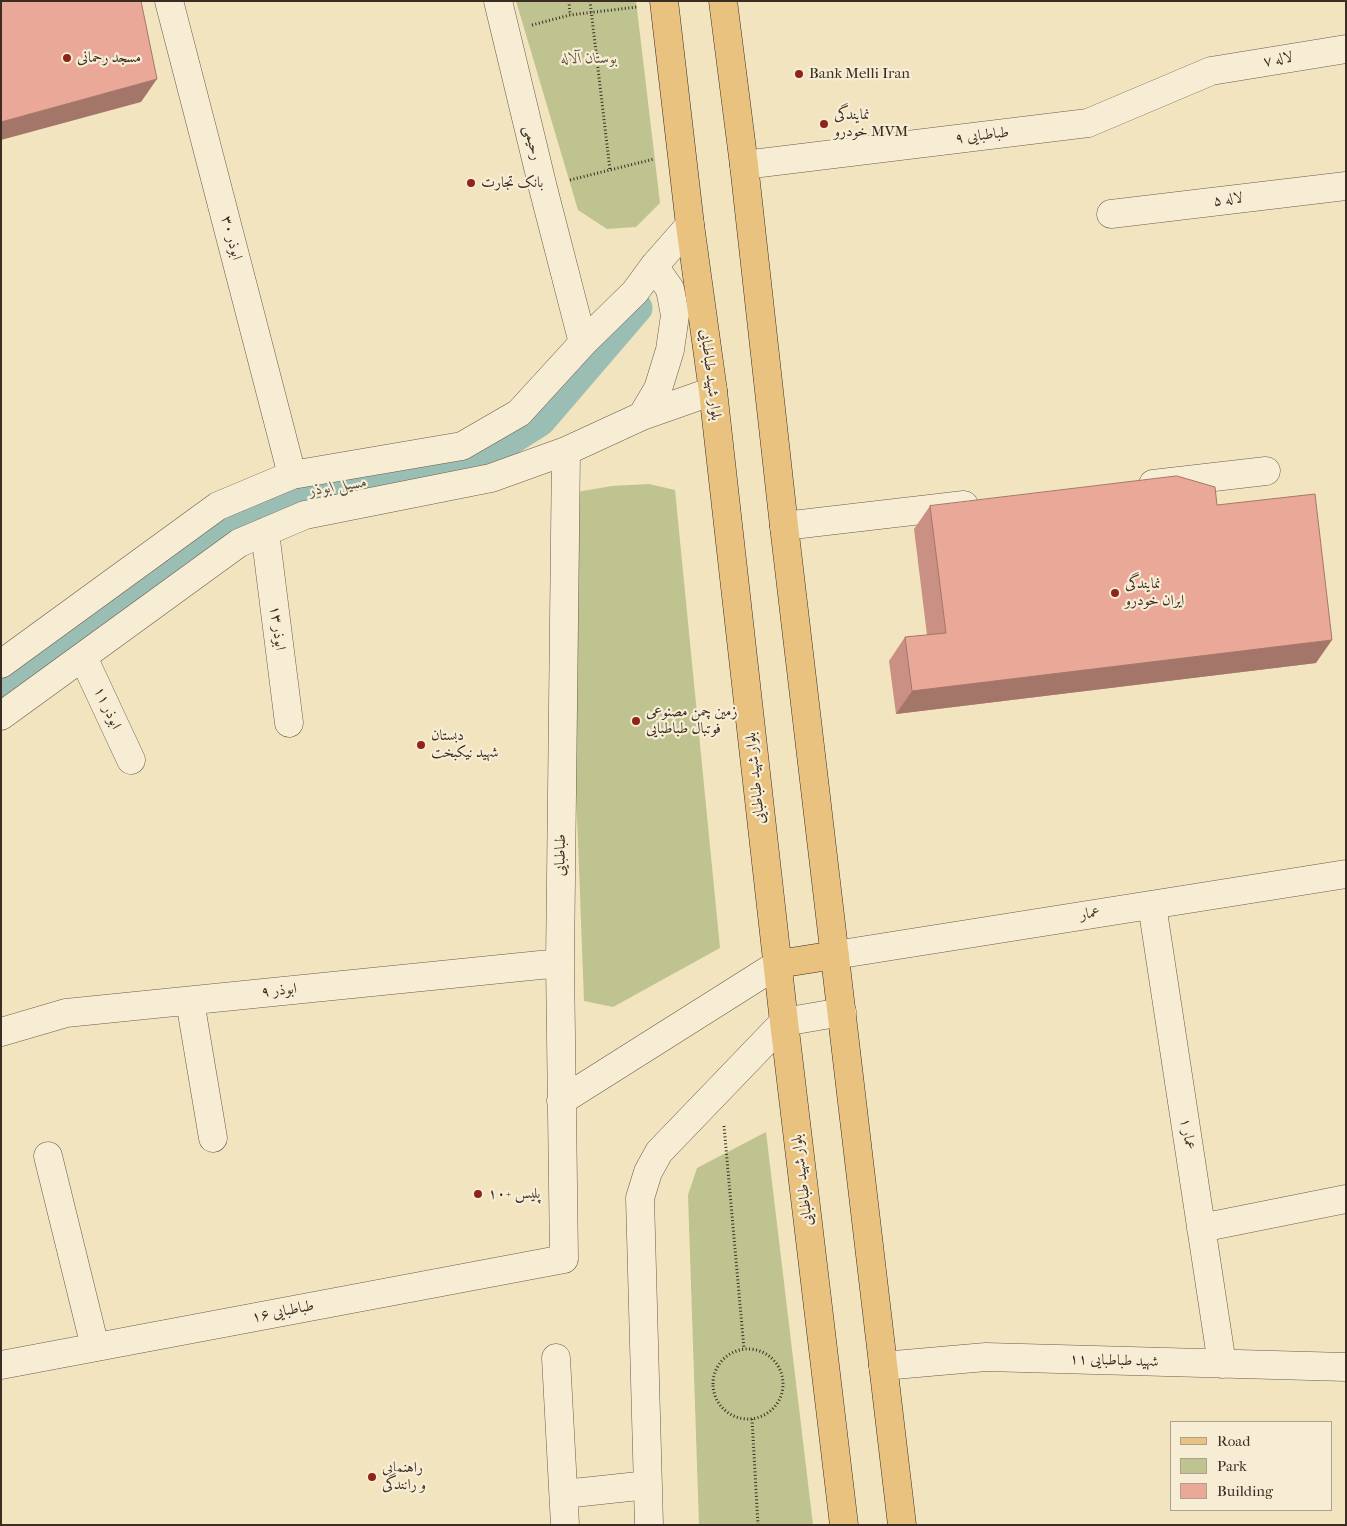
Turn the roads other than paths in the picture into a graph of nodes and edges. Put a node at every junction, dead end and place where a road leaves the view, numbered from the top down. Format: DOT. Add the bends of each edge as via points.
graph roads {
  1 [pos="169,1"];
  2 [pos="498,1"];
  3 [pos="723,1"];
  4 [pos="664,3"];
  5 [pos="1346,48"];
  6 [pos="1211,71"];
  7 [pos="744,165"];
  8 [pos="1346,186"];
  9 [pos="1111,214"];
  10 [pos="690,225"];
  11 [pos="654,266"];
  12 [pos="583,343"];
  13 [pos="712,390"];
  14 [pos="642,416"];
  15 [pos="566,450"];
  16 [pos="1266,471"];
  17 [pos="292,475"];
  18 [pos="1128,487"];
  19 [pos="990,502"];
  20 [pos="784,526"];
  21 [pos="265,532"];
  22 [pos="83,657"];
  23 [pos="1,663"];
  24 [pos="1,716"];
  25 [pos="289,723"];
  26 [pos="131,760"];
  27 [pos="1346,874"];
  28 [pos="1152,904"];
  29 [pos="835,955"];
  30 [pos="560,963"];
  31 [pos="778,964"];
  32 [pos="190,1000"];
  33 [pos="842,1012"];
  34 [pos="784,1022"];
  35 [pos="1,1032"];
  36 [pos="561,1101"];
  37 [pos="213,1138"];
  38 [pos="48,1156"];
  39 [pos="1346,1199"];
  40 [pos="1201,1228"];
  41 [pos="564,1259"];
  42 [pos="95,1347"];
  43 [pos="556,1358"];
  44 [pos="1222,1364"];
  45 [pos="1,1365"];
  46 [pos="883,1366"];
  47 [pos="1346,1367"];
  48 [pos="648,1485"];
  49 [pos="564,1494"];
  50 [pos="565,1525"];
  51 [pos="649,1525"];
  52 [pos="844,1525"];
  53 [pos="902,1525"];
  1 -- 17 [label="street, ابوذر ۳۰"];
  2 -- 12 [label="street, رحیمی"];
  3 -- 7 [label="main road"];
  4 -- 10 [label="main road, بلوار شهید طباطبایی"];
  5 -- 6 [label="street, لاله ۷"];
  6 -- 7 [label="street, طباطبایی ۹" via="1088,123"];
  7 -- 20 [label="main road"];
  8 -- 9 [label="street, لاله ۵"];
  10 -- 11 [label="street"];
  10 -- 13 [label="main road, بلوار شهید طباطبایی"];
  11 -- 12 [label="street" via="635,292"];
  11 -- 14 [label="street" via="670,289 675,316 670,350 658,389"];
  12 -- 17 [label="street" via="519,413 462,446"];
  13 -- 14 [label="street"];
  13 -- 31 [label="main road, بلوار شهید طباطبایی"];
  14 -- 15 [label="street"];
  15 -- 21 [label="street" via="491,478 304,515"];
  15 -- 30 [label="street, طباطبایی"];
  16 -- 18 [label="street"];
  17 -- 23 [label="street" via="218,506"];
  19 -- 20 [label="street"];
  20 -- 29 [label="main road"];
  21 -- 22 [label="street" via="239,543"];
  21 -- 25 [label="street, ابوذر ۱۳"];
  22 -- 24 [label="street"];
  22 -- 26 [label="street, ابوذر ۱۱"];
  27 -- 28 [label="street, عمار"];
  28 -- 29 [label="street, عمار"];
  28 -- 40 [label="street, عمار ۱"];
  29 -- 31 [label="main road"];
  29 -- 33 [label="main road"];
  30 -- 32 [label="street, ابوذر ۹"];
  30 -- 36 [label="street, طباطبایی"];
  31 -- 34 [label="main road, بلوار شهید طباطبایی"];
  31 -- 36 [label="street"];
  32 -- 35 [label="street, ابوذر ۹" via="66,1013"];
  32 -- 37 [label="street"];
  33 -- 34 [label="street"];
  33 -- 46 [label="main road"];
  34 -- 48 [label="street" via="659,1152 648,1172 640,1198"];
  34 -- 52 [label="main road, بلوار شهید طباطبایی"];
  36 -- 41 [label="street, طباطبایی"];
  38 -- 42 [label="street"];
  39 -- 40 [label="street"];
  40 -- 44 [label="street, عمار ۱"];
  41 -- 42 [label="street, طباطبایی ۱۶"];
  42 -- 45 [label="street, طباطبایی ۱۶"];
  43 -- 49 [label="street"];
  44 -- 46 [label="street, شهید طباطبایی ۱۱" via="986,1357"];
  44 -- 47 [label="street, شهید طباطبایی ۱۱"];
  46 -- 53 [label="main road"];
  48 -- 49 [label="street"];
  48 -- 51 [label="street"];
  49 -- 50 [label="street"];
}
